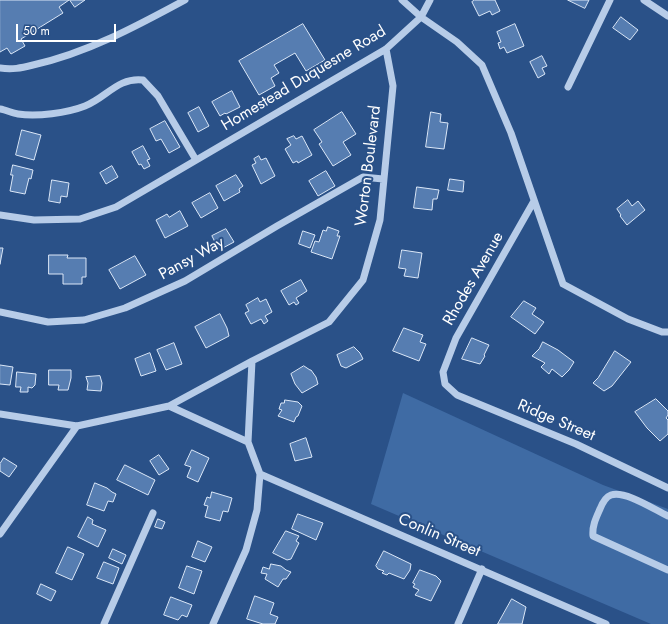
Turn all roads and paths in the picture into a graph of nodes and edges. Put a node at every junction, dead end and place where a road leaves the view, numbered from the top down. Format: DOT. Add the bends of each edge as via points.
graph roads {
  1 [pos="185,0"];
  2 [pos="402,0"];
  3 [pos="430,0"];
  4 [pos="610,0"];
  5 [pos="644,0"];
  6 [pos="668,16"];
  7 [pos="421,17"];
  8 [pos="386,50"];
  9 [pos="0,68"];
  10 [pos="568,87"];
  11 [pos="0,109"];
  12 [pos="196,160"];
  13 [pos="383,179"];
  14 [pos="534,201"];
  15 [pos="0,215"];
  16 [pos="0,312"];
  17 [pos="668,332"];
  18 [pos="252,361"];
  19 [pos="443,372"];
  20 [pos="169,406"];
  21 [pos="0,414"];
  22 [pos="77,426"];
  23 [pos="248,442"];
  24 [pos="260,474"];
  25 [pos="668,488"];
  26 [pos="153,513"];
  27 [pos="668,516"];
  28 [pos="0,534"];
  29 [pos="482,569"];
  30 [pos="668,570"];
  31 [pos="104,624"];
  32 [pos="213,624"];
  33 [pos="458,624"];
  34 [pos="606,624"];
  1 -- 9 [label="street" via="95,45 50,61 11,70"];
  2 -- 7 [label="street"];
  3 -- 7 [label="street"];
  4 -- 10 [label="street"];
  5 -- 6 [label="street"];
  7 -- 8 [label="street, Homestead Duquesne Road"];
  7 -- 14 [label="street" via="457,42 482,65 511,133"];
  8 -- 12 [label="street, Homestead Duquesne Road"];
  8 -- 13 [label="street, Worton Boulevard" via="393,86"];
  11 -- 12 [label="street" via="18,114 57,114 86,106 119,84 134,79 143,80 158,96"];
  12 -- 15 [label="street, Homestead Duquesne Road" via="116,207 80,219 34,220"];
  13 -- 16 [label="street, Pansy Way" via="363,178 185,281 125,308 84,320 48,322"];
  13 -- 18 [label="street, Worton Boulevard" via="380,220 363,280 329,322"];
  14 -- 17 [label="street" via="563,284 628,319"];
  14 -- 19 [label="street, Rhodes Avenue" via="456,338"];
  18 -- 20 [label="street"];
  18 -- 23 [label="street"];
  19 -- 25 [label="street, Ridge Street" via="446,384 457,395 576,444"];
  20 -- 22 [label="street"];
  20 -- 23 [label="street"];
  21 -- 22 [label="street"];
  22 -- 28 [label="street"];
  23 -- 24 [label="street"];
  24 -- 29 [label="street, Conlin Street"];
  24 -- 32 [label="street" via="257,510 246,550"];
  26 -- 31 [label="street"];
  27 -- 30 [label="street" via="631,498 619,494 610,495 603,501 593,528 593,536"];
  29 -- 33 [label="street"];
  29 -- 34 [label="street, Conlin Street"];
}
